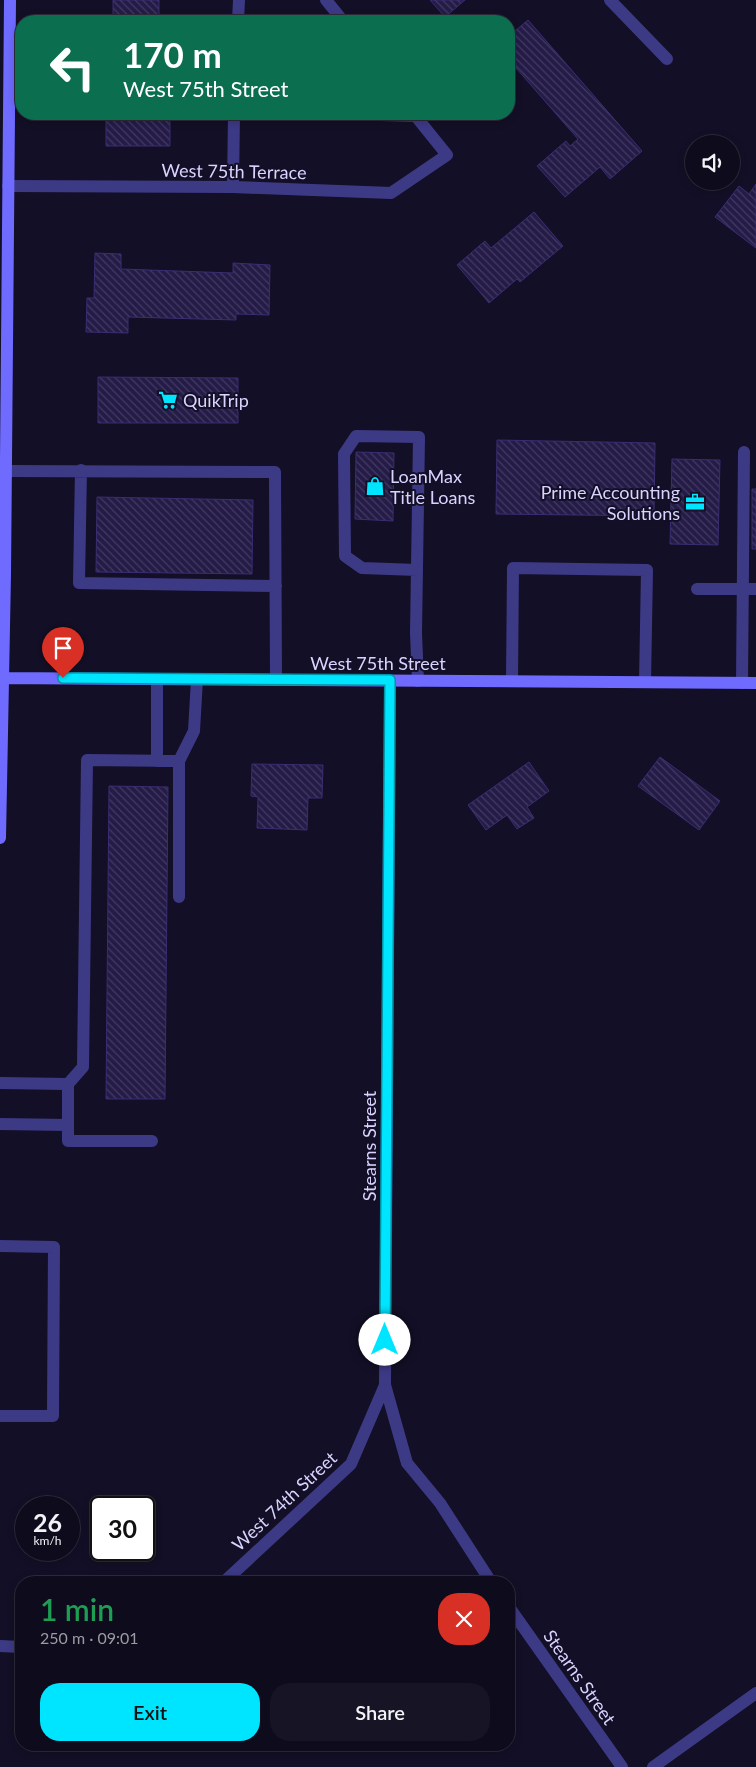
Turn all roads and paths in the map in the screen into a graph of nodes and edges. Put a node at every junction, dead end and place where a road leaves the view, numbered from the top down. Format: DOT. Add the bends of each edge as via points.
graph roads {
  1 [pos="10,0"];
  2 [pos="239,0"];
  3 [pos="326,0"];
  4 [pos="610,0"];
  5 [pos="5,14"];
  6 [pos="238,15"];
  7 [pos="338,15"];
  8 [pos="667,59"];
  9 [pos="234,120"];
  10 [pos="419,120"];
  11 [pos="8,186"];
  12 [pos="233,187"];
  13 [pos="4,246"];
  14 [pos="3,447"];
  15 [pos="744,452"];
  16 [pos="80,470"];
  17 [pos="6,471"];
  18 [pos="417,570"];
  19 [pos="3,574"];
  20 [pos="276,586"];
  21 [pos="697,589"];
  22 [pos="756,589"];
  23 [pos="742,590"];
  24 [pos="2,678"];
  25 [pos="157,679"];
  26 [pos="196,679"];
  27 [pos="276,680"];
  28 [pos="390,680"];
  29 [pos="418,680"];
  30 [pos="512,681"];
  31 [pos="645,682"];
  32 [pos="742,683"];
  33 [pos="756,683"];
  34 [pos="157,761"];
  35 [pos="179,761"];
  36 [pos="0,808"];
  37 [pos="0,838"];
  38 [pos="178,897"];
  39 [pos="0,1083"];
  40 [pos="68,1084"];
  41 [pos="0,1124"];
  42 [pos="68,1125"];
  43 [pos="152,1141"];
  44 [pos="0,1246"];
  45 [pos="386,1385"];
  46 [pos="0,1416"];
  47 [pos="230,1576"];
  48 [pos="488,1576"];
  49 [pos="515,1615"];
  50 [pos="0,1646"];
  51 [pos="15,1647"];
  52 [pos="756,1693"];
  53 [pos="622,1767"];
  54 [pos="653,1767"];
  1 -- 5 [label="street"];
  2 -- 6 [label="street"];
  3 -- 7 [label="street"];
  4 -- 8 [label="street"];
  5 -- 11 [label="street"];
  9 -- 12 [label="street"];
  10 -- 12 [label="street, West 75th Terrace" via="447,156 391,193"];
  11 -- 12 [label="street, West 75th Terrace"];
  11 -- 13 [label="street"];
  13 -- 14 [label="street"];
  14 -- 17 [label="street"];
  15 -- 23 [label="street"];
  16 -- 17 [label="street"];
  16 -- 20 [label="street" via="275,472"];
  16 -- 20 [label="street" via="79,583"];
  17 -- 19 [label="street"];
  18 -- 18 [label="street" via="419,437 356,436 344,454 345,556 362,568"];
  18 -- 29 [label="street"];
  19 -- 24 [label="street"];
  20 -- 27 [label="street"];
  21 -- 23 [label="street"];
  22 -- 23 [label="street"];
  23 -- 32 [label="street"];
  24 -- 25 [label="street, West 75th Street"];
  24 -- 36 [label="street"];
  25 -- 26 [label="street, West 75th Street"];
  25 -- 34 [label="street"];
  26 -- 27 [label="street, West 75th Street"];
  26 -- 35 [label="street" via="194,731"];
  27 -- 28 [label="street, West 75th Street"];
  28 -- 29 [label="street, West 75th Street"];
  28 -- 45 [label="street, Stearns Street"];
  29 -- 30 [label="street, West 75th Street"];
  30 -- 31 [label="street, West 75th Street"];
  30 -- 31 [label="street" via="514,568 647,570"];
  31 -- 32 [label="street, West 75th Street"];
  32 -- 33 [label="street, West 75th Street"];
  34 -- 35 [label="street"];
  34 -- 40 [label="street" via="87,760 82,1067"];
  35 -- 38 [label="street"];
  36 -- 37 [label="street"];
  39 -- 40 [label="street"];
  40 -- 42 [label="street"];
  41 -- 42 [label="street"];
  42 -- 43 [label="street" via="68,1141"];
  44 -- 46 [label="street" via="54,1247 53,1416"];
  45 -- 47 [label="street, West 74th Street" via="351,1464"];
  45 -- 48 [label="street, Stearns Street" via="407,1463 440,1503"];
  49 -- 53 [label="street, Stearns Street"];
  50 -- 51 [label="street"];
  52 -- 54 [label="street"];
}
